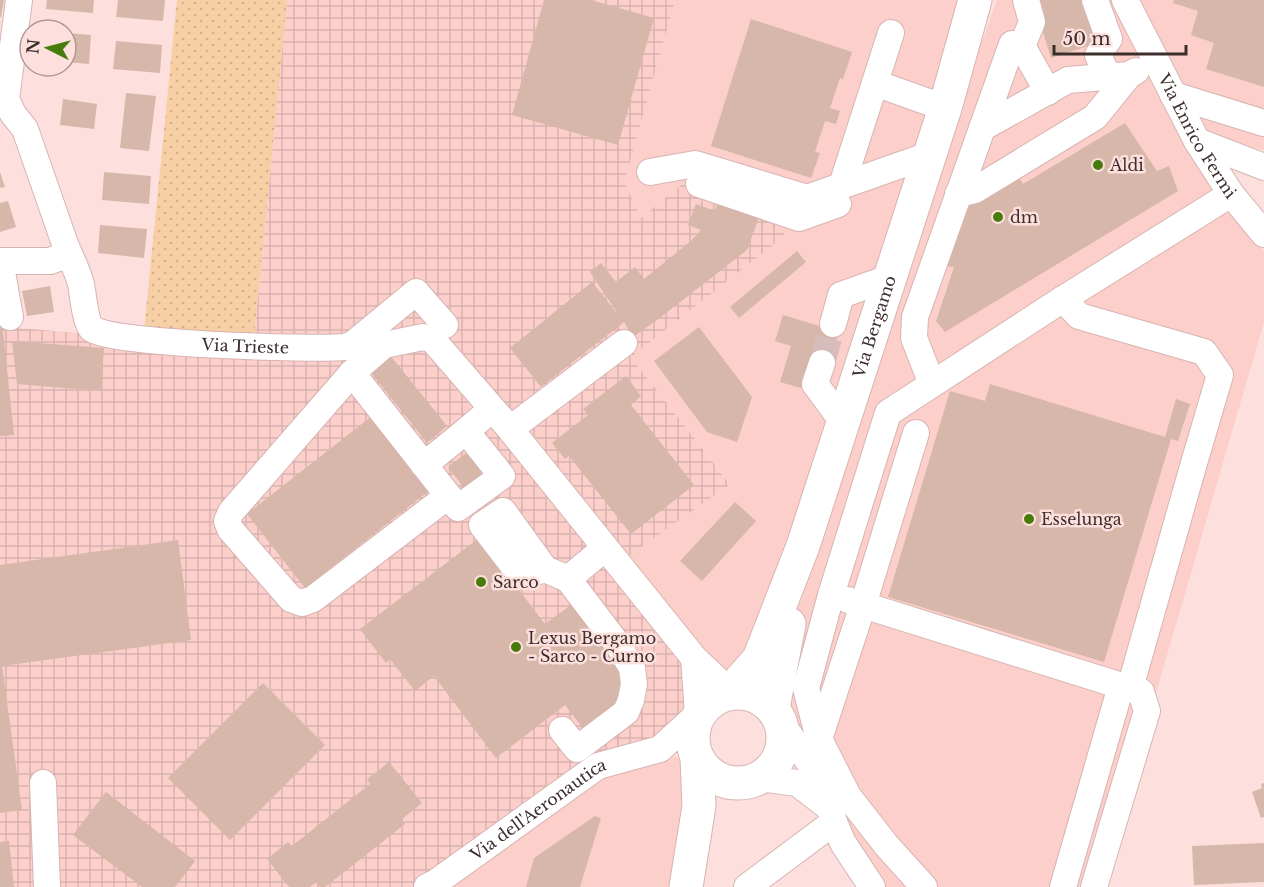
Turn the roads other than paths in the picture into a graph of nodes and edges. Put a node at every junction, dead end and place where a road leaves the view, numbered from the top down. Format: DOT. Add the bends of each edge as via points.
graph roads {
  1 [pos="19,0"];
  2 [pos="975,0"];
  3 [pos="993,0"];
  4 [pos="1026,0"];
  5 [pos="1095,0"];
  6 [pos="1125,0"];
  7 [pos="891,33"];
  8 [pos="1022,46"];
  9 [pos="1156,62"];
  10 [pos="1118,76"];
  11 [pos="875,83"];
  12 [pos="1048,92"];
  13 [pos="1173,94"];
  14 [pos="945,108"];
  15 [pos="6,121"];
  16 [pos="1264,123"];
  17 [pos="982,128"];
  18 [pos="1197,141"];
  19 [pos="926,164"];
  20 [pos="1264,167"];
  21 [pos="651,172"];
  22 [pos="699,184"];
  23 [pos="842,185"];
  24 [pos="1231,194"];
  25 [pos="958,195"];
  26 [pos="1264,234"];
  27 [pos="69,254"];
  28 [pos="0,261"];
  29 [pos="889,278"];
  30 [pos="1063,299"];
  31 [pos="10,317"];
  32 [pos="833,324"];
  33 [pos="445,325"];
  34 [pos="624,343"];
  35 [pos="822,363"];
  36 [pos="352,373"];
  37 [pos="932,384"];
  38 [pos="492,409"];
  39 [pos="843,422"];
  40 [pos="510,429"];
  41 [pos="466,431"];
  42 [pos="916,433"];
  43 [pos="424,465"];
  44 [pos="448,496"];
  45 [pos="803,546"];
  46 [pos="605,548"];
  47 [pos="831,595"];
  48 [pos="863,605"];
  49 [pos="693,658"];
  50 [pos="1126,687"];
  51 [pos="730,693"];
  52 [pos="698,714"];
  53 [pos="777,716"];
  54 [pos="562,730"];
  55 [pos="819,739"];
  56 [pos="660,749"];
  57 [pos="697,758"];
  58 [pos="751,780"];
  59 [pos="43,783"];
  60 [pos="832,815"];
  61 [pos="47,887"];
  62 [pos="427,887"];
  63 [pos="688,887"];
  64 [pos="747,887"];
  65 [pos="872,887"];
  66 [pos="924,887"];
  67 [pos="1063,887"];
  68 [pos="1094,887"];
  1 -- 15 [label="street, Via Trieste"];
  2 -- 14 [label="main road, Via Bergamo"];
  3 -- 14 [label="main road, Via Bergamo"];
  4 -- 8 [label="street" via="1032,22"];
  5 -- 10 [label="street" via="1109,39 1098,55"];
  6 -- 9 [label="street, Via Enrico Fermi"];
  7 -- 11 [label="street"];
  8 -- 12 [label="street"];
  8 -- 17 [label="street" via="1012,44"];
  9 -- 10 [label="street"];
  9 -- 13 [label="street, Via Enrico Fermi"];
  10 -- 12 [label="street" via="1068,80"];
  10 -- 25 [label="street" via="1095,117 975,190"];
  11 -- 14 [label="street"];
  11 -- 23 [label="street"];
  12 -- 17 [label="street"];
  13 -- 16 [label="street"];
  13 -- 18 [label="street, Via Enrico Fermi"];
  14 -- 19 [label="main road, Via Bergamo"];
  15 -- 27 [label="street, Via Trieste" via="25,129"];
  17 -- 25 [label="street"];
  18 -- 20 [label="street"];
  18 -- 24 [label="street, Via Enrico Fermi"];
  19 -- 22 [label="street" via="799,218"];
  19 -- 23 [label="street"];
  19 -- 29 [label="main road, Via Bergamo"];
  21 -- 23 [label="street" via="695,164 807,198"];
  24 -- 26 [label="street, Via Enrico Fermi"];
  24 -- 30 [label="street"];
  25 -- 37 [label="street" via="915,317 914,338"];
  27 -- 28 [label="street" via="50,261"];
  27 -- 33 [label="street, Via Trieste" via="79,277 91,328 105,334 259,347 345,347 416,292"];
  28 -- 31 [label="street"];
  29 -- 32 [label="street" via="841,295"];
  29 -- 39 [label="main road, Via Bergamo"];
  30 -- 37 [label="street"];
  30 -- 50 [label="street" via="1079,316 1203,352 1220,375"];
  34 -- 40 [label="street"];
  35 -- 39 [label="street" via="815,384"];
  36 -- 38 [label="street" via="384,345 423,337 432,339"];
  36 -- 43 [label="street"];
  36 -- 44 [label="street" via="231,512 227,521 230,529 291,599 302,603"];
  37 -- 47 [label="street" via="888,413"];
  38 -- 40 [label="street"];
  38 -- 41 [label="street"];
  39 -- 45 [label="main road, Via Bergamo"];
  40 -- 46 [label="street"];
  41 -- 43 [label="street"];
  41 -- 44 [label="street" via="502,476 458,508"];
  42 -- 48 [label="street"];
  43 -- 44 [label="street"];
  45 -- 51 [label="main road, Via Bergamo" via="759,659"];
  45 -- 53 [label="main road, Via Bergamo"];
  46 -- 49 [label="street"];
  46 -- 54 [label="street" via="556,574 619,646 632,668 631,700 626,712 578,749"];
  47 -- 48 [label="street"];
  47 -- 55 [label="street" via="806,688"];
  48 -- 50 [label="street"];
  48 -- 55 [label="street"];
  49 -- 51 [label="street"];
  49 -- 52 [label="street"];
  50 -- 67 [label="street"];
  50 -- 68 [label="street" via="1141,692 1147,711"];
  51 -- 52 [label="main road" via="711,700"];
  51 -- 53 [label="main road" via="746,692 760,698"];
  52 -- 56 [label="street, Via dell'Aeronautica"];
  52 -- 57 [label="main road" via="692,736"];
  53 -- 58 [label="main road" via="783,744 776,763"];
  53 -- 60 [label="street" via="811,765"];
  55 -- 66 [label="street" via="848,796"];
  56 -- 57 [label="street, Via dell'Aeronautica"];
  56 -- 62 [label="street, Via dell'Aeronautica" via="598,766"];
  57 -- 58 [label="main road" via="704,770 716,778 729,783"];
  57 -- 63 [label="main road" via="699,806"];
  58 -- 60 [label="street" via="797,783"];
  58 -- 63 [label="main road" via="720,813"];
  59 -- 61 [label="street"];
  60 -- 64 [label="street"];
  60 -- 65 [label="street" via="843,843"];
}
